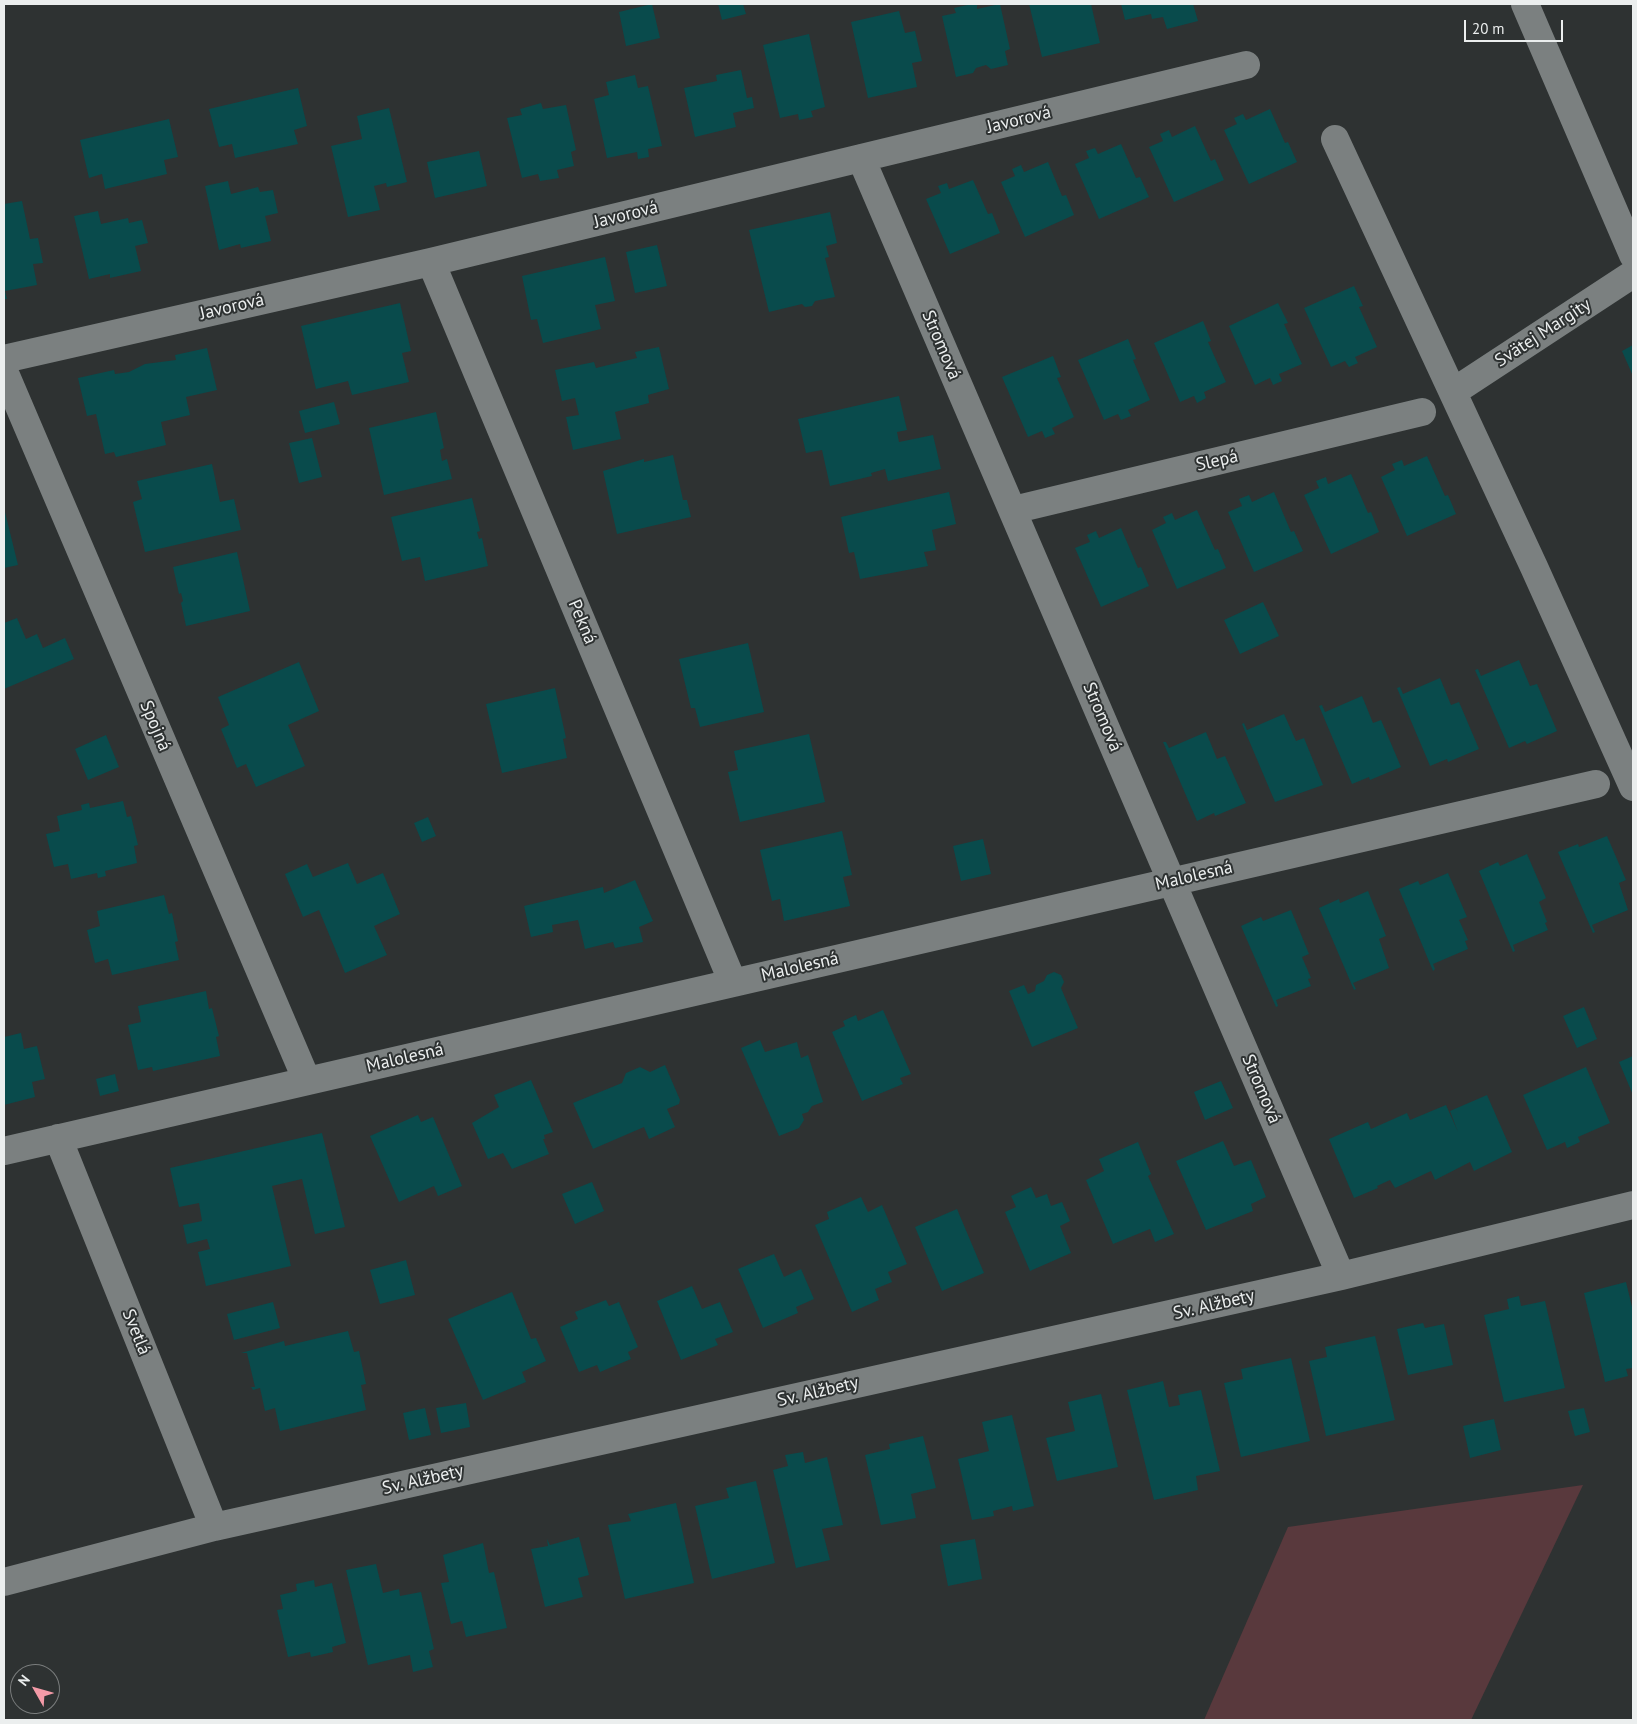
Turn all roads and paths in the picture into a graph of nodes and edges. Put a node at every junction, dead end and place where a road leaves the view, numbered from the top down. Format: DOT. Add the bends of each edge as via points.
graph roads {
  1 [pos="1525,4"];
  2 [pos="1246,65"];
  3 [pos="1335,139"];
  4 [pos="861,158"];
  5 [pos="1633,255"];
  6 [pos="431,262"];
  7 [pos="1633,274"];
  8 [pos="4,359"];
  9 [pos="4,371"];
  10 [pos="1453,392"];
  11 [pos="1422,412"];
  12 [pos="1013,510"];
  13 [pos="1627,757"];
  14 [pos="1596,784"];
  15 [pos="1633,787"];
  16 [pos="1172,881"];
  17 [pos="733,982"];
  18 [pos="307,1080"];
  19 [pos="58,1138"];
  20 [pos="4,1151"];
  21 [pos="1633,1205"];
  22 [pos="1341,1276"];
  23 [pos="214,1527"];
  24 [pos="4,1582"];
  1 -- 5 [label="street"];
  2 -- 4 [label="street, Javorová"];
  3 -- 10 [label="street"];
  4 -- 6 [label="street, Javorová"];
  4 -- 12 [label="street, Stromová"];
  6 -- 8 [label="street, Javorová"];
  6 -- 17 [label="street, Pekná"];
  7 -- 10 [label="street, Svätej Margity"];
  9 -- 18 [label="street, Spojná"];
  10 -- 13 [label="street"];
  11 -- 12 [label="street, Slepá"];
  12 -- 16 [label="street, Stromová"];
  13 -- 15 [label="street"];
  14 -- 16 [label="street, Malolesná"];
  16 -- 17 [label="street, Malolesná"];
  16 -- 22 [label="street, Stromová"];
  17 -- 18 [label="street, Malolesná"];
  18 -- 19 [label="street, Malolesná"];
  19 -- 20 [label="street, Malolesná"];
  19 -- 23 [label="street, Svetlá"];
  21 -- 22 [label="street, Sv. Alžbety"];
  22 -- 23 [label="street, Sv. Alžbety"];
  23 -- 24 [label="street, Sv. Alžbety"];
}
